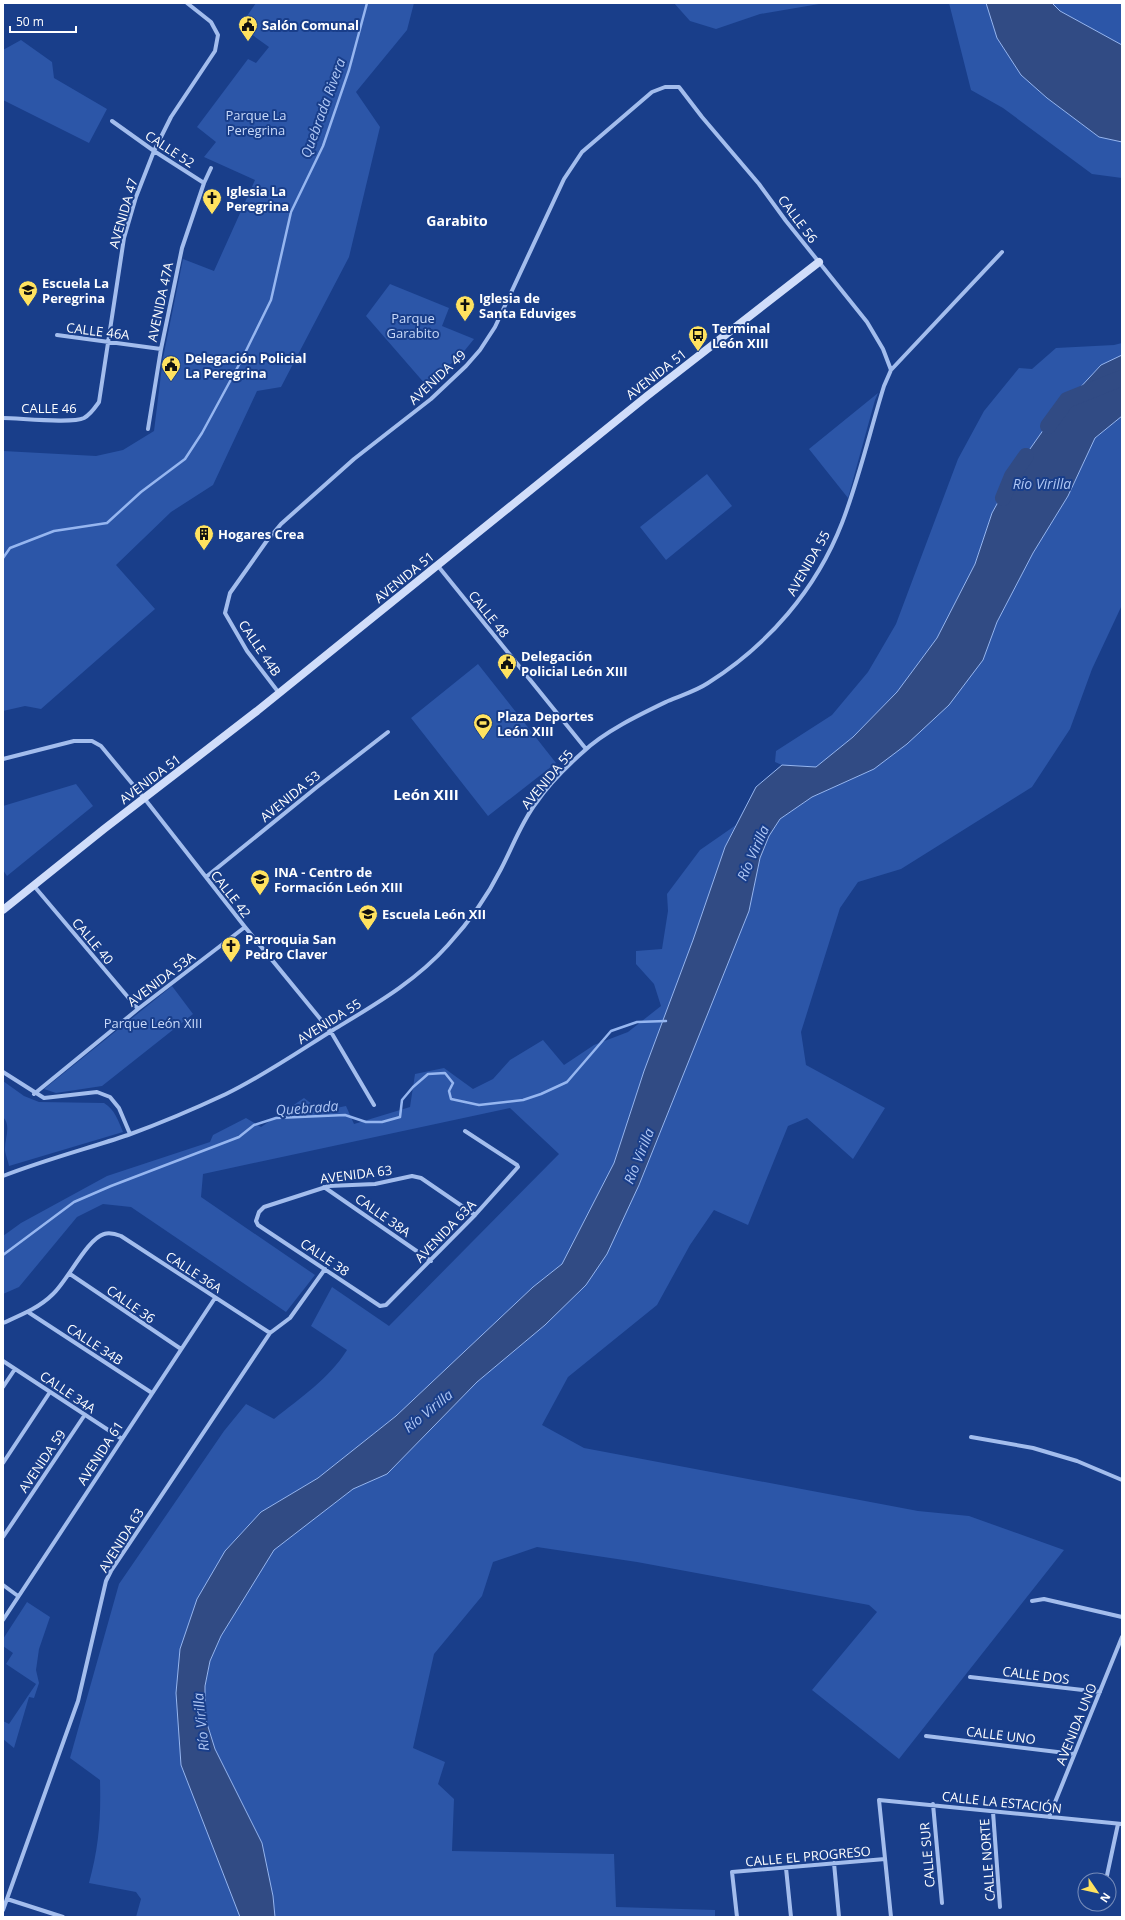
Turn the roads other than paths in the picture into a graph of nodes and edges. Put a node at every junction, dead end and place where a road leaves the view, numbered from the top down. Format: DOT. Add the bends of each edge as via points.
graph roads {
  1 [pos="187,3"];
  2 [pos="679,87"];
  3 [pos="112,122"];
  4 [pos="154,152"];
  5 [pos="211,168"];
  6 [pos="204,183"];
  7 [pos="1002,252"];
  8 [pos="819,262"];
  9 [pos="57,335"];
  10 [pos="108,341"];
  11 [pos="161,349"];
  12 [pos="891,370"];
  13 [pos="92,412"];
  14 [pos="3,418"];
  15 [pos="148,429"];
  16 [pos="438,566"];
  17 [pos="225,614"];
  18 [pos="279,693"];
  19 [pos="388,732"];
  20 [pos="586,748"];
  21 [pos="3,759"];
  22 [pos="144,798"];
  23 [pos="206,877"];
  24 [pos="34,886"];
  25 [pos="3,910"];
  26 [pos="245,927"];
  27 [pos="138,1009"];
  28 [pos="330,1032"];
  29 [pos="3,1072"];
  30 [pos="34,1094"];
  31 [pos="374,1105"];
  32 [pos="465,1131"];
  33 [pos="130,1134"];
  34 [pos="3,1174"];
  35 [pos="324,1187"];
  36 [pos="475,1215"];
  37 [pos="256,1221"];
  38 [pos="430,1261"];
  39 [pos="325,1269"];
  40 [pos="70,1274"];
  41 [pos="215,1298"];
  42 [pos="384,1306"];
  43 [pos="28,1312"];
  44 [pos="3,1323"];
  45 [pos="270,1333"];
  46 [pos="181,1349"];
  47 [pos="3,1361"];
  48 [pos="15,1369"];
  49 [pos="3,1387"];
  50 [pos="50,1392"];
  51 [pos="152,1393"];
  52 [pos="84,1416"];
  53 [pos="971,1437"];
  54 [pos="122,1439"];
  55 [pos="3,1463"];
  56 [pos="1122,1480"];
  57 [pos="3,1537"];
  58 [pos="3,1585"];
  59 [pos="18,1596"];
  60 [pos="1032,1600"];
  61 [pos="1122,1617"];
  62 [pos="3,1620"];
  63 [pos="1122,1637"];
  64 [pos="970,1677"];
  65 [pos="1100,1692"];
  66 [pos="926,1736"];
  67 [pos="1074,1754"];
  68 [pos="933,1804"];
  69 [pos="993,1812"];
  70 [pos="1049,1818"];
  71 [pos="1120,1824"];
  72 [pos="885,1859"];
  73 [pos="834,1863"];
  74 [pos="786,1868"];
  75 [pos="1108,1872"];
  76 [pos="7,1899"];
  77 [pos="942,1903"];
  78 [pos="1000,1907"];
  79 [pos="3,1910"];
  80 [pos="63,1917"];
  81 [pos="737,1917"];
  82 [pos="791,1917"];
  83 [pos="839,1917"];
  84 [pos="891,1917"];
  1 -- 4 [label="street, AVENIDA 47" via="211,22 218,35 215,51 171,117"];
  2 -- 8 [label="street, CALLE 56"];
  2 -- 17 [label="street, AVENIDA 49" via="665,86 652,92 582,152 564,179 495,326 480,350 431,399 354,459 281,524 230,593"];
  3 -- 4 [label="street, CALLE 52"];
  4 -- 6 [label="street, CALLE 52"];
  4 -- 10 [label="street, AVENIDA 47" via="136,197 124,238"];
  5 -- 6 [label="street, CALLE 52"];
  6 -- 11 [label="street, AVENIDA 47A" via="182,248"];
  7 -- 12 [label="street, AVENIDA 55"];
  8 -- 12 [label="street, CALLE 56" via="867,322 883,349"];
  8 -- 16 [label="street, AVENIDA 51" via="647,396"];
  9 -- 10 [label="street, CALLE 46A"];
  10 -- 11 [label="street, CALLE 46A"];
  10 -- 13 [label="street, AVENIDA 47" via="99,402"];
  11 -- 15 [label="street, AVENIDA 47A"];
  12 -- 20 [label="street, AVENIDA 55" via="841,526 806,593 776,629 741,661 705,685 623,725"];
  13 -- 14 [label="street, CALLE 46" via="83,419 70,420"];
  16 -- 18 [label="street, AVENIDA 51"];
  16 -- 20 [label="street, CALLE 48"];
  17 -- 18 [label="street, CALLE 44B" via="247,651"];
  18 -- 22 [label="street, AVENIDA 51"];
  19 -- 23 [label="street, AVENIDA 53"];
  20 -- 28 [label="street, AVENIDA 55" via="537,802 485,897 471,919 447,946 398,990"];
  21 -- 22 [label="street, CALLE 42" via="74,741 92,741 108,752"];
  22 -- 23 [label="street, CALLE 42"];
  22 -- 24 [label="street, AVENIDA 51"];
  23 -- 26 [label="street, CALLE 42"];
  24 -- 25 [label="street, AVENIDA 51"];
  24 -- 27 [label="street, CALLE 40"];
  26 -- 27 [label="street, AVENIDA 53A"];
  26 -- 28 [label="street, CALLE 42"];
  27 -- 30 [label="street, AVENIDA 53A"];
  28 -- 31 [label="street, CALLE 42"];
  28 -- 33 [label="street, AVENIDA 55" via="228,1093"];
  29 -- 30 [label="street"];
  30 -- 33 [label="street" via="44,1098 100,1093 110,1097 119,1108"];
  32 -- 36 [label="street, AVENIDA 63A" via="518,1168"];
  33 -- 34 [label="street, AVENIDA 55"];
  35 -- 36 [label="street, AVENIDA 63" via="375,1184 412,1176 420,1178"];
  35 -- 37 [label="street, AVENIDA 63" via="264,1207"];
  35 -- 38 [label="street, CALLE 38A"];
  36 -- 38 [label="street, AVENIDA 63A"];
  37 -- 39 [label="street, CALLE 38" via="258,1225"];
  38 -- 42 [label="street, AVENIDA 63A"];
  39 -- 42 [label="street, CALLE 38" via="380,1306"];
  39 -- 45 [label="street, AVENIDA 63" via="290,1318"];
  40 -- 41 [label="street, CALLE 36A" via="91,1243 106,1233 121,1236"];
  40 -- 43 [label="street" via="54,1294"];
  40 -- 46 [label="street, CALLE 36"];
  41 -- 45 [label="street, CALLE 36A"];
  41 -- 46 [label="street, AVENIDA 61"];
  43 -- 44 [label="street"];
  43 -- 51 [label="street, CALLE 34B"];
  45 -- 76 [label="street, AVENIDA 63" via="106,1581 78,1701"];
  46 -- 51 [label="street, AVENIDA 61"];
  47 -- 48 [label="street, CALLE 34A"];
  48 -- 49 [label="street"];
  48 -- 50 [label="street, CALLE 34A"];
  50 -- 52 [label="street, CALLE 34A"];
  50 -- 55 [label="street"];
  51 -- 54 [label="street, AVENIDA 61"];
  52 -- 54 [label="street, CALLE 34A"];
  52 -- 57 [label="street, AVENIDA 59"];
  53 -- 56 [label="street" via="1033,1448 1078,1461"];
  54 -- 59 [label="street, AVENIDA 61"];
  58 -- 59 [label="street"];
  59 -- 62 [label="street, AVENIDA 61"];
  60 -- 61 [label="street" via="1044,1599"];
  63 -- 65 [label="street, AVENIDA UNO"];
  64 -- 65 [label="street, CALLE DOS"];
  65 -- 67 [label="street, AVENIDA UNO"];
  66 -- 67 [label="street, CALLE UNO"];
  67 -- 70 [label="street, AVENIDA UNO"];
  68 -- 69 [label="street, CALLE LA ESTACIÓN"];
  68 -- 72 [label="street, CALLE LA ESTACIÓN" via="879,1800"];
  68 -- 77 [label="street, CALLE SUR"];
  69 -- 70 [label="street, CALLE LA ESTACIÓN"];
  69 -- 78 [label="street, CALLE NORTE"];
  70 -- 71 [label="street, CALLE LA ESTACIÓN"];
  71 -- 75 [label="street"];
  72 -- 73 [label="street, CALLE EL PROGRESO"];
  72 -- 84 [label="street"];
  73 -- 74 [label="street, CALLE EL PROGRESO"];
  73 -- 83 [label="street"];
  74 -- 81 [label="street, CALLE EL PROGRESO" via="732,1872"];
  74 -- 82 [label="street"];
  76 -- 79 [label="street, AVENIDA 63"];
  76 -- 80 [label="street"];
}
